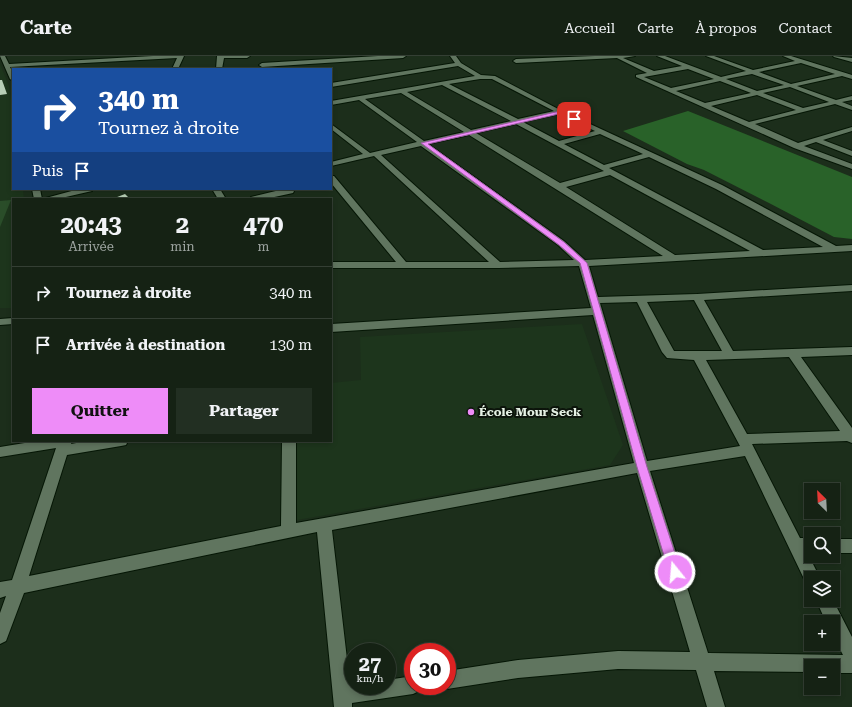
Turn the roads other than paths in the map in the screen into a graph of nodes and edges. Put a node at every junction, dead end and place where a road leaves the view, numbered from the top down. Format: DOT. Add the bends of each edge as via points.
graph roads {
  1 [pos="2,56"];
  2 [pos="176,56"];
  3 [pos="181,56"];
  4 [pos="233,56"];
  5 [pos="247,56"];
  6 [pos="403,56"];
  7 [pos="454,56"];
  8 [pos="632,56"];
  9 [pos="660,56"];
  10 [pos="709,56"];
  11 [pos="786,56"];
  12 [pos="836,56"];
  13 [pos="130,57"];
  14 [pos="221,57"];
  15 [pos="617,57"];
  16 [pos="100,58"];
  17 [pos="140,58"];
  18 [pos="368,58"];
  19 [pos="64,59"];
  20 [pos="852,60"];
  21 [pos="328,61"];
  22 [pos="516,61"];
  23 [pos="802,61"];
  24 [pos="136,64"];
  25 [pos="262,64"];
  26 [pos="459,64"];
  27 [pos="371,65"];
  28 [pos="7,66"];
  29 [pos="687,67"];
  30 [pos="93,68"];
  31 [pos="175,68"];
  32 [pos="219,68"];
  33 [pos="330,68"];
  34 [pos="374,71"];
  35 [pos="653,73"];
  36 [pos="755,73"];
  37 [pos="840,74"];
  38 [pos="12,77"];
  39 [pos="480,77"];
  40 [pos="852,77"];
  41 [pos="377,78"];
  42 [pos="722,80"];
  43 [pos="360,81"];
  44 [pos="442,83"];
  45 [pos="332,85"];
  46 [pos="791,86"];
  47 [pos="671,90"];
  48 [pos="402,91"];
  49 [pos="759,94"];
  50 [pos="381,95"];
  51 [pos="360,98"];
  52 [pos="852,98"];
  53 [pos="836,102"];
  54 [pos="332,103"];
  55 [pos="705,105"];
  56 [pos="852,108"];
  57 [pos="801,110"];
  58 [pos="560,112"];
  59 [pos="516,121"];
  60 [pos="748,124"];
  61 [pos="332,127"];
  62 [pos="852,129"];
  63 [pos="602,131"];
  64 [pos="472,132"];
  65 [pos="343,135"];
  66 [pos="332,138"];
  67 [pos="817,140"];
  68 [pos="423,143"];
  69 [pos="557,144"];
  70 [pos="798,146"];
  71 [pos="650,154"];
  72 [pos="852,154"];
  73 [pos="373,155"];
  74 [pos="332,164"];
  75 [pos="852,167"];
  76 [pos="602,168"];
  77 [pos="610,172"];
  78 [pos="332,179"];
  79 [pos="559,186"];
  80 [pos="85,190"];
  81 [pos="289,190"];
  82 [pos="270,197"];
  83 [pos="50,198"];
  84 [pos="852,248"];
  85 [pos="834,249"];
  86 [pos="762,254"];
  87 [pos="673,258"];
  88 [pos="583,263"];
  89 [pos="332,265"];
  90 [pos="403,265"];
  91 [pos="498,265"];
  92 [pos="852,288"];
  93 [pos="697,297"];
  94 [pos="641,299"];
  95 [pos="596,305"];
  96 [pos="12,321"];
  97 [pos="0,322"];
  98 [pos="332,328"];
  99 [pos="852,351"];
  100 [pos="792,353"];
  101 [pos="730,355"];
  102 [pos="698,356"];
  103 [pos="852,437"];
  104 [pos="103,442"];
  105 [pos="289,442"];
  106 [pos="64,444"];
  107 [pos="745,444"];
  108 [pos="0,452"];
  109 [pos="642,467"];
  110 [pos="324,525"];
  111 [pos="288,531"];
  112 [pos="795,545"];
  113 [pos="804,545"];
  114 [pos="840,546"];
  115 [pos="852,546"];
  116 [pos="808,571"];
  117 [pos="18,587"];
  118 [pos="0,590"];
  119 [pos="828,607"];
  120 [pos="0,635"];
  121 [pos="852,655"];
  122 [pos="703,661"];
  123 [pos="852,664"];
  124 [pos="456,679"];
  125 [pos="404,687"];
  126 [pos="342,701"];
  127 [pos="716,707"];
  1 -- 28 [label="street"];
  2 -- 3 [label="street"];
  2 -- 17 [label="street"];
  3 -- 31 [label="street"];
  4 -- 5 [label="street"];
  4 -- 14 [label="street"];
  6 -- 18 [label="street"];
  7 -- 26 [label="street"];
  8 -- 15 [label="street"];
  9 -- 29 [label="street"];
  10 -- 36 [label="street"];
  11 -- 23 [label="street"];
  12 -- 20 [label="street"];
  13 -- 16 [label="street"];
  13 -- 17 [label="street"];
  14 -- 32 [label="street"];
  15 -- 22 [label="street"];
  15 -- 35 [label="street"];
  16 -- 19 [label="street"];
  16 -- 30 [label="street"];
  17 -- 24 [label="street"];
  18 -- 21 [label="street"];
  18 -- 27 [label="street"];
  19 -- 28 [label="street"];
  21 -- 25 [label="street"];
  21 -- 33 [label="street"];
  23 -- 36 [label="street"];
  23 -- 37 [label="street"];
  26 -- 39 [label="street"];
  26 -- 41 [label="street" via="415,69"];
  28 -- 38 [label="street"];
  29 -- 35 [label="street"];
  29 -- 42 [label="street"];
  34 -- 41 [label="street"];
  35 -- 47 [label="street" via="638,76"];
  36 -- 42 [label="street"];
  36 -- 46 [label="street"];
  37 -- 40 [label="street"];
  37 -- 46 [label="street"];
  39 -- 44 [label="street"];
  39 -- 58 [label="street" via="493,76"];
  41 -- 43 [label="street"];
  42 -- 47 [label="street"];
  42 -- 49 [label="street"];
  43 -- 45 [label="street"];
  43 -- 50 [label="street"];
  44 -- 48 [label="street"];
  44 -- 59 [label="street"];
  46 -- 49 [label="street"];
  46 -- 53 [label="street"];
  47 -- 55 [label="street"];
  48 -- 50 [label="street"];
  48 -- 64 [label="street"];
  49 -- 55 [label="street"];
  49 -- 57 [label="street"];
  50 -- 51 [label="street"];
  51 -- 54 [label="street"];
  51 -- 68 [label="street"];
  52 -- 53 [label="street"];
  53 -- 56 [label="street"];
  53 -- 57 [label="street"];
  55 -- 60 [label="street"];
  57 -- 60 [label="street"];
  58 -- 59 [label="street"];
  58 -- 63 [label="street"];
  59 -- 64 [label="street"];
  59 -- 69 [label="street"];
  60 -- 70 [label="street"];
  61 -- 65 [label="street"];
  62 -- 67 [label="street"];
  63 -- 69 [label="street"];
  63 -- 71 [label="street"];
  64 -- 68 [label="street"];
  64 -- 79 [label="street"];
  65 -- 66 [label="street"];
  65 -- 73 [label="street"];
  67 -- 70 [label="street"];
  67 -- 72 [label="street"];
  68 -- 73 [label="street"];
  68 -- 88 [label="street"];
  69 -- 76 [label="street"];
  70 -- 75 [label="street"];
  71 -- 76 [label="street"];
  71 -- 85 [label="street" via="719,187"];
  73 -- 74 [label="street"];
  73 -- 91 [label="street"];
  76 -- 77 [label="street"];
  77 -- 79 [label="street"];
  77 -- 86 [label="street"];
  78 -- 90 [label="street"];
  79 -- 87 [label="street"];
  80 -- 83 [label="street"];
  81 -- 82 [label="street"];
  84 -- 85 [label="street"];
  85 -- 86 [label="street"];
  86 -- 87 [label="street"];
  87 -- 88 [label="street"];
  88 -- 91 [label="street"];
  88 -- 95 [label="street"];
  89 -- 90 [label="street"];
  90 -- 91 [label="street"];
  92 -- 93 [label="street"];
  93 -- 94 [label="street"];
  93 -- 101 [label="street"];
  94 -- 95 [label="street"];
  94 -- 102 [label="street" via="668,352 676,356"];
  95 -- 98 [label="street"];
  95 -- 109 [label="street"];
  96 -- 97 [label="street"];
  99 -- 100 [label="street"];
  100 -- 101 [label="street"];
  100 -- 103 [label="street"];
  101 -- 102 [label="street"];
  102 -- 107 [label="street"];
  103 -- 107 [label="street"];
  104 -- 106 [label="street"];
  105 -- 111 [label="street"];
  106 -- 108 [label="street"];
  106 -- 117 [label="street"];
  107 -- 109 [label="street"];
  107 -- 112 [label="street"];
  109 -- 110 [label="street"];
  109 -- 122 [label="street"];
  110 -- 111 [label="street"];
  110 -- 126 [label="street"];
  111 -- 117 [label="street"];
  112 -- 113 [label="street"];
  112 -- 116 [label="street"];
  114 -- 115 [label="street"];
  117 -- 118 [label="street"];
  117 -- 120 [label="street"];
  119 -- 121 [label="street"];
  122 -- 123 [label="street"];
  122 -- 124 [label="street" via="592,662 518,669"];
  122 -- 127 [label="street"];
  125 -- 126 [label="street"];
}
